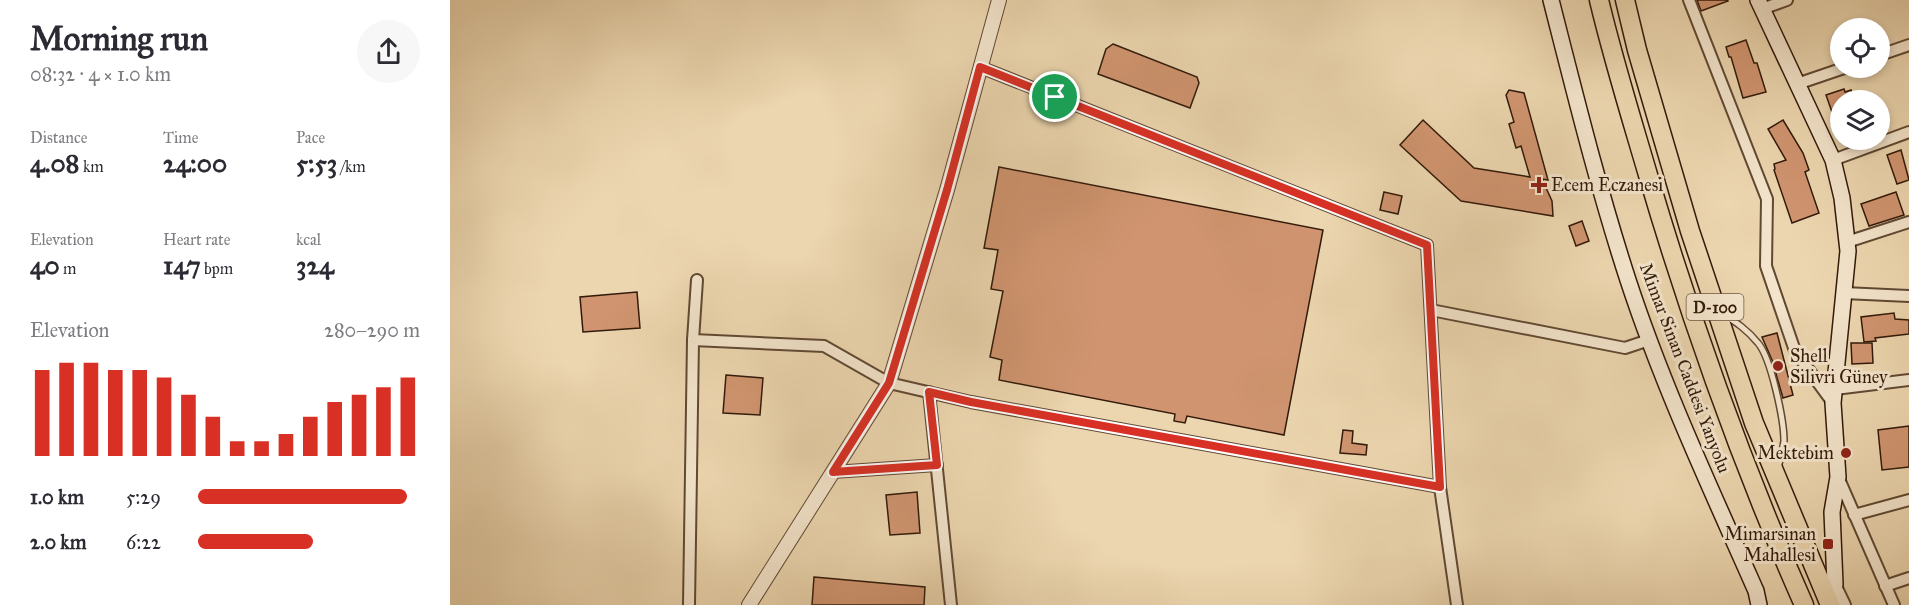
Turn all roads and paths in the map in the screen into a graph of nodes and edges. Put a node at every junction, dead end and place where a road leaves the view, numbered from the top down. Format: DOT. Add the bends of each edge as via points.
graph roads {
  1 [pos="999,0"];
  2 [pos="1551,0"];
  3 [pos="1599,0"];
  4 [pos="1625,0"];
  5 [pos="1689,0"];
  6 [pos="1787,0"];
  7 [pos="1760,4"];
  8 [pos="1909,45"];
  9 [pos="1890,52"];
  10 [pos="980,67"];
  11 [pos="1830,73"];
  12 [pos="1797,84"];
  13 [pos="1909,132"];
  14 [pos="1833,160"];
  15 [pos="1909,222"];
  16 [pos="1847,242"];
  17 [pos="697,280"];
  18 [pos="1844,293"];
  19 [pos="1909,296"];
  20 [pos="1431,310"];
  21 [pos="1718,313"];
  22 [pos="693,340"];
  23 [pos="1649,340"];
  24 [pos="1909,380"];
  25 [pos="889,383"];
  26 [pos="929,392"];
  27 [pos="1834,396"];
  28 [pos="937,465"];
  29 [pos="833,472"];
  30 [pos="1838,477"];
  31 [pos="1776,478"];
  32 [pos="1440,487"];
  33 [pos="1909,500"];
  34 [pos="1854,515"];
  35 [pos="1909,578"];
  36 [pos="1835,584"];
  37 [pos="1885,586"];
  38 [pos="1798,602"];
  39 [pos="689,605"];
  40 [pos="749,605"];
  41 [pos="951,605"];
  42 [pos="1457,605"];
  43 [pos="1759,605"];
  44 [pos="1831,605"];
  45 [pos="1845,605"];
  46 [pos="1894,605"];
  1 -- 10 [label="street"];
  2 -- 23 [label="main road, Mimar Sinan Caddesi Yanyolu" via="1592,157"];
  3 -- 38 [label="highway, D-100" via="1671,254 1712,376"];
  4 -- 21 [label="highway, D-100" via="1673,174"];
  5 -- 27 [label="street" via="1767,199 1766,266 1795,351"];
  6 -- 7 [label="street"];
  7 -- 12 [label="main road"];
  8 -- 9 [label="street"];
  10 -- 20 [label="street" via="1427,245"];
  10 -- 25 [label="street"];
  11 -- 12 [label="street"];
  12 -- 14 [label="main road"];
  13 -- 14 [label="street"];
  14 -- 16 [label="main road"];
  15 -- 16 [label="street"];
  16 -- 18 [label="main road"];
  17 -- 22 [label="street"];
  18 -- 19 [label="street"];
  18 -- 27 [label="main road"];
  20 -- 23 [label="street" via="1625,348"];
  20 -- 32 [label="street"];
  21 -- 31 [label="highway, D-100"];
  21 -- 31 [label="lane" via="1744,329 1766,355 1782,417 1784,442"];
  22 -- 25 [label="street" via="824,346"];
  22 -- 39 [label="street"];
  23 -- 43 [label="main road, Mimar Sinan Caddesi Yanyolu"];
  24 -- 27 [label="street"];
  25 -- 26 [label="street"];
  25 -- 29 [label="street"];
  26 -- 28 [label="street"];
  26 -- 32 [label="street"];
  27 -- 30 [label="main road"];
  28 -- 29 [label="street"];
  28 -- 41 [label="street"];
  29 -- 40 [label="street"];
  30 -- 34 [label="street"];
  30 -- 36 [label="main road" via="1832,512"];
  31 -- 44 [label="highway, D-100"];
  32 -- 42 [label="street"];
  33 -- 34 [label="street"];
  34 -- 37 [label="street"];
  35 -- 37 [label="street"];
  36 -- 44 [label="main road"];
  36 -- 45 [label="street"];
  37 -- 46 [label="street"];
}
